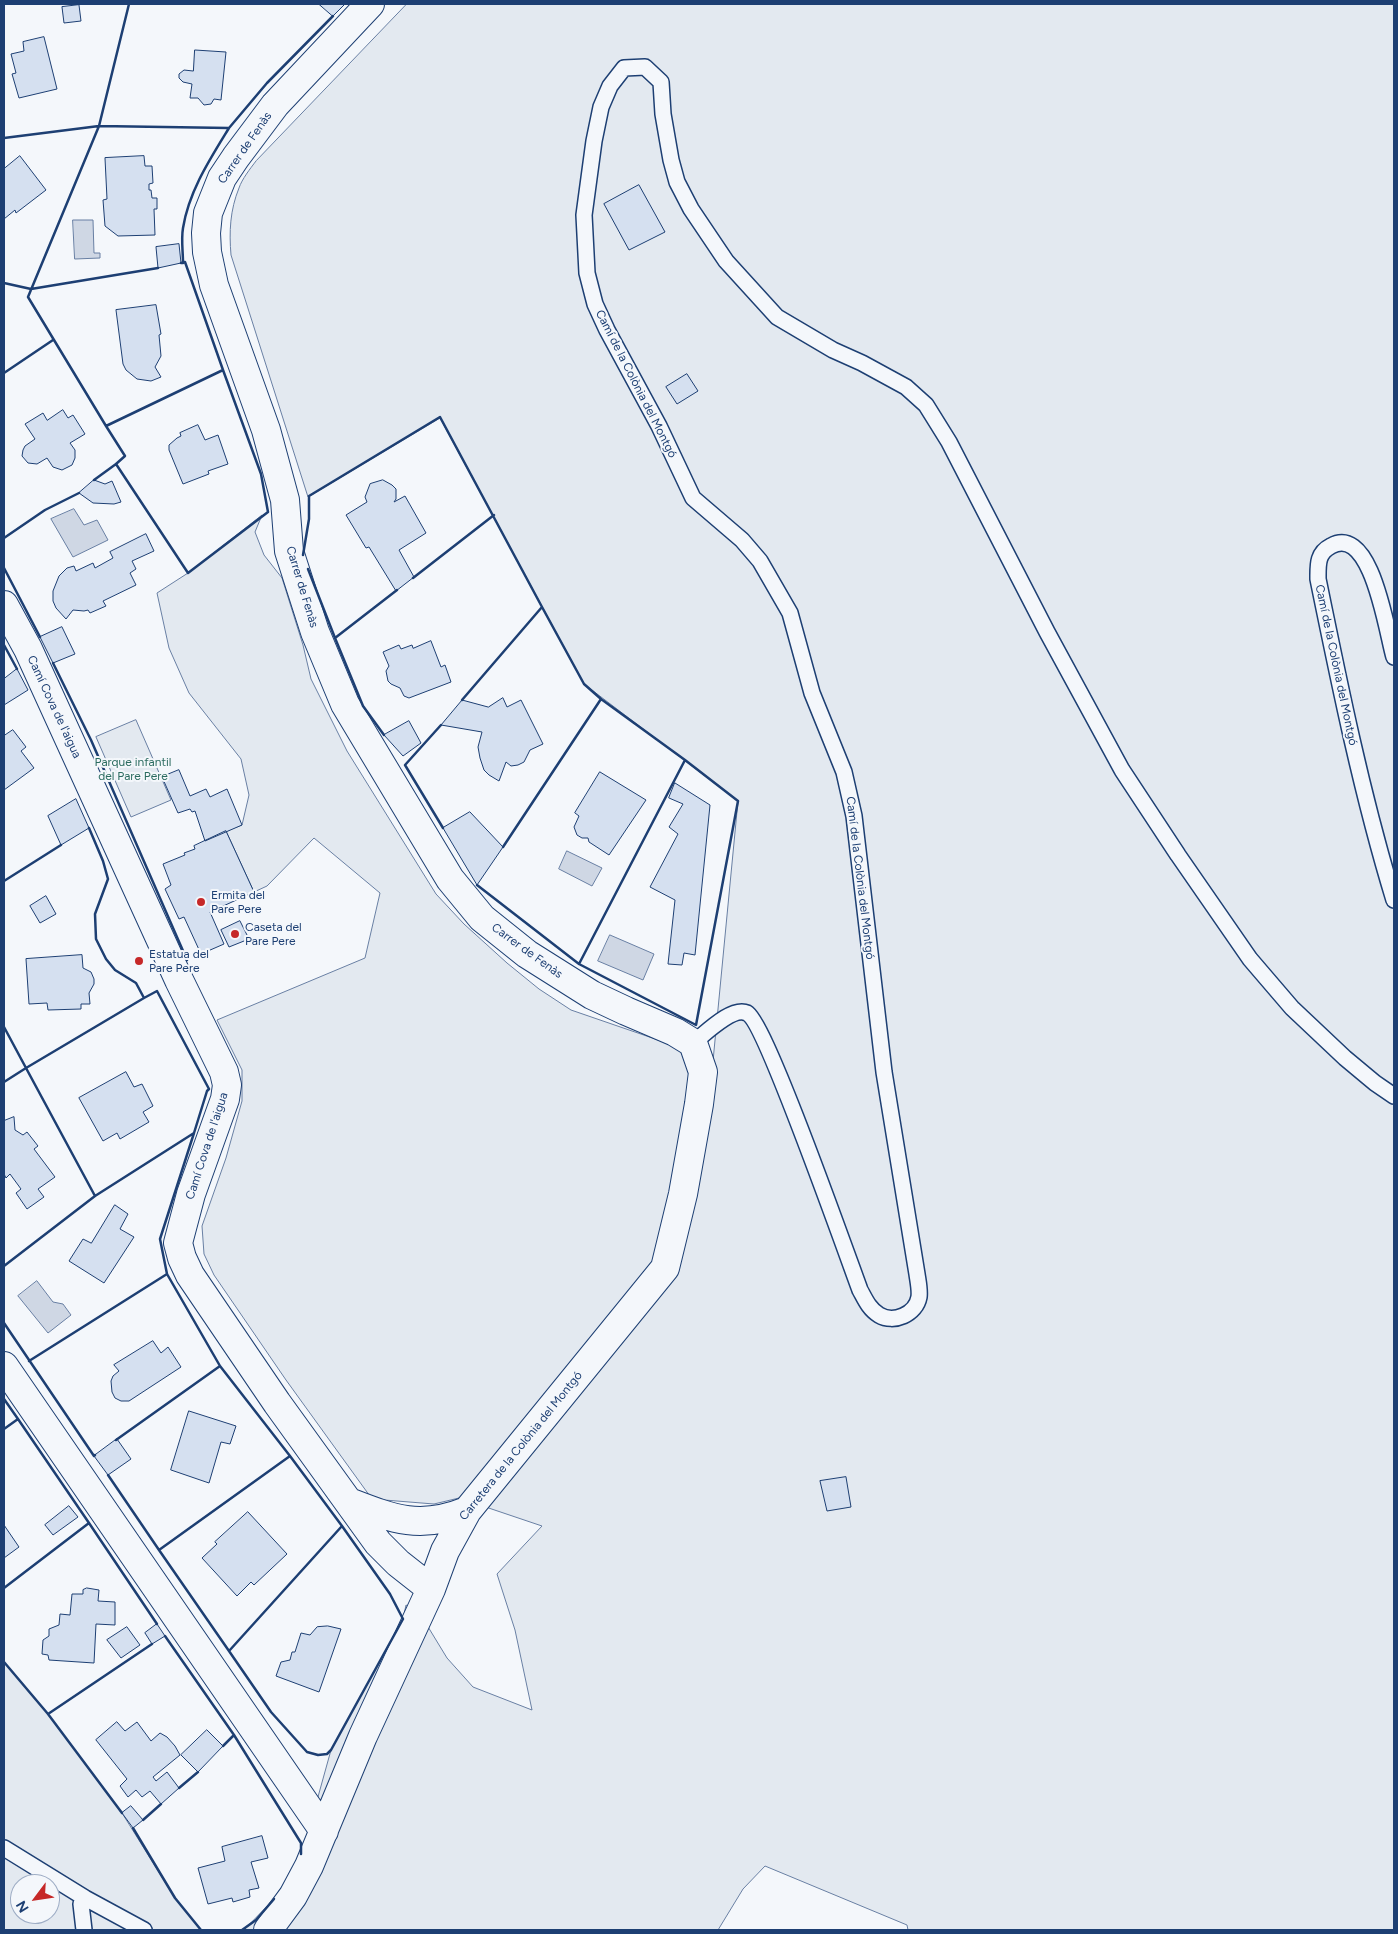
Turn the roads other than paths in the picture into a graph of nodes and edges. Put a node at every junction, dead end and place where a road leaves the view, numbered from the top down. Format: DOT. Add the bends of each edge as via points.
graph roads {
  1 [pos="370,4"];
  2 [pos="4,605"];
  3 [pos="1394,657"];
  4 [pos="1394,900"];
  5 [pos="694,1043"];
  6 [pos="1394,1096"];
  7 [pos="4,1366"];
  8 [pos="349,1502"];
  9 [pos="467,1511"];
  10 [pos="432,1589"];
  11 [pos="324,1831"];
  12 [pos="4,1848"];
  13 [pos="85,1898"];
  14 [pos="84,1930"];
  15 [pos="144,1930"];
  16 [pos="268,1930"];
  1 -- 5 [label="street, Carrer de Fenàs" via="275,105 222,178 208,213 207,252 214,285 266,430 285,500 289,551 301,593 345,704 450,879 482,918 504,938 592,995"];
  2 -- 8 [label="street, Camí Cova de l'aigua" via="28,649 224,1072 227,1084 225,1099 182,1224 178,1243 182,1258 190,1275 266,1387"];
  3 -- 4 [label="lane, Camí de la Colònia del Montgó" via="1368,564 1349,543 1336,543 1326,549 1318,560 1318,579 1365,792"];
  5 -- 6 [label="lane, Camí de la Colònia del Montgó" via="738,1011 754,1019 788,1098 860,1290 869,1306 880,1316 900,1317 909,1313 919,1296 917,1274 884,1072 854,816 844,772 812,693 790,613 764,568 745,544 693,498 659,426 607,330 595,304 587,273 584,215 601,107 617,76 624,68 634,66 645,67 661,82 677,182 690,209 726,261 777,317 906,387 926,405 949,442 1122,770 1178,855 1250,959 1292,1008 1344,1058"];
  5 -- 9 [label="street, Carretera de la Colònia del Montgó" via="703,1072 699,1104 683,1194 665,1268"];
  7 -- 11 [label="street"];
  8 -- 9 [label="street" via="392,1518 415,1522 451,1518"];
  8 -- 10 [label="street, Camí Cova de l'aigua" via="378,1543"];
  9 -- 10 [label="street, Carretera de la Colònia del Montgó" via="445,1551"];
  10 -- 11 [label="street, Carretera de la Colònia del Montgó" via="363,1736"];
  11 -- 16 [label="street, Carretera de la Colònia del Montgó" via="293,1896"];
  12 -- 13 [label="lane"];
  13 -- 14 [label="lane" via="81,1904"];
  13 -- 15 [label="lane"];
}
